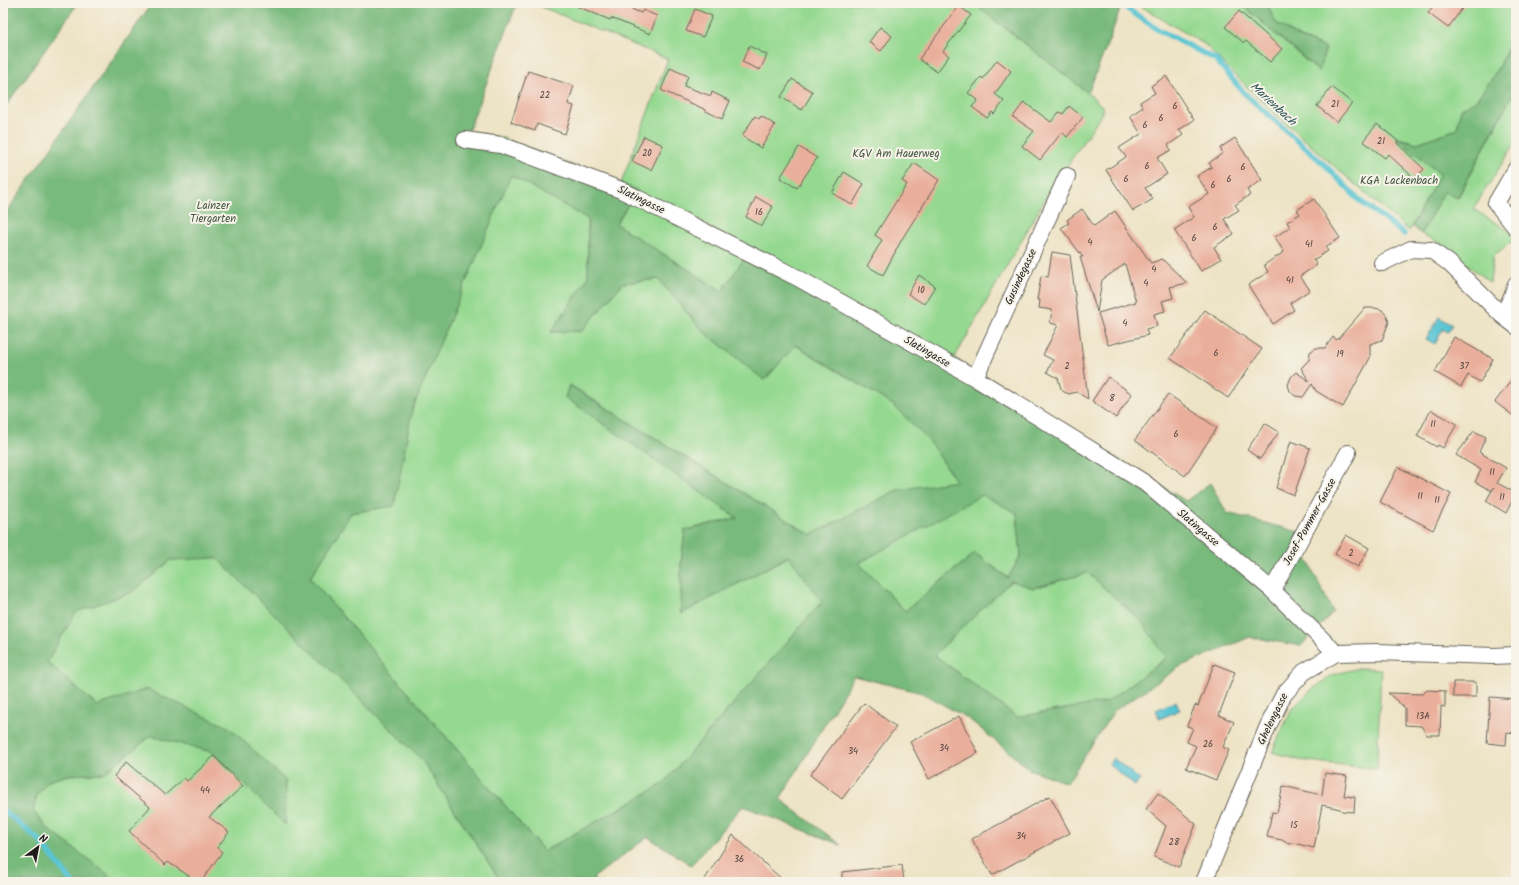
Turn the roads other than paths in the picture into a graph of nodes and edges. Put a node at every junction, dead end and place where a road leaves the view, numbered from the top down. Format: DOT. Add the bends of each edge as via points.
graph roads {
  1 [pos="465,140"];
  2 [pos="1516,169"];
  3 [pos="1067,176"];
  4 [pos="1516,228"];
  5 [pos="1382,263"];
  6 [pos="1516,284"];
  7 [pos="1503,316"];
  8 [pos="1516,326"];
  9 [pos="975,378"];
  10 [pos="1348,453"];
  11 [pos="1272,590"];
  12 [pos="1336,654"];
  13 [pos="1516,655"];
  14 [pos="1204,882"];
  1 -- 9 [label="street, Slatingasse" via="501,145 621,190 798,278"];
  2 -- 4 [label="street" via="1496,203"];
  3 -- 9 [label="street, Gusindegasse"];
  5 -- 7 [label="street" via="1411,249 1432,250 1449,263"];
  6 -- 7 [label="street"];
  7 -- 8 [label="street"];
  9 -- 11 [label="street, Slatingasse" via="1145,483"];
  10 -- 11 [label="street, Josef-Pommer-Gasse"];
  11 -- 12 [label="street, Slatingasse"];
  12 -- 13 [label="street, Ghelengasse" via="1377,652"];
  12 -- 14 [label="street, Ghelengasse" via="1304,672 1284,694 1268,726"];
}
